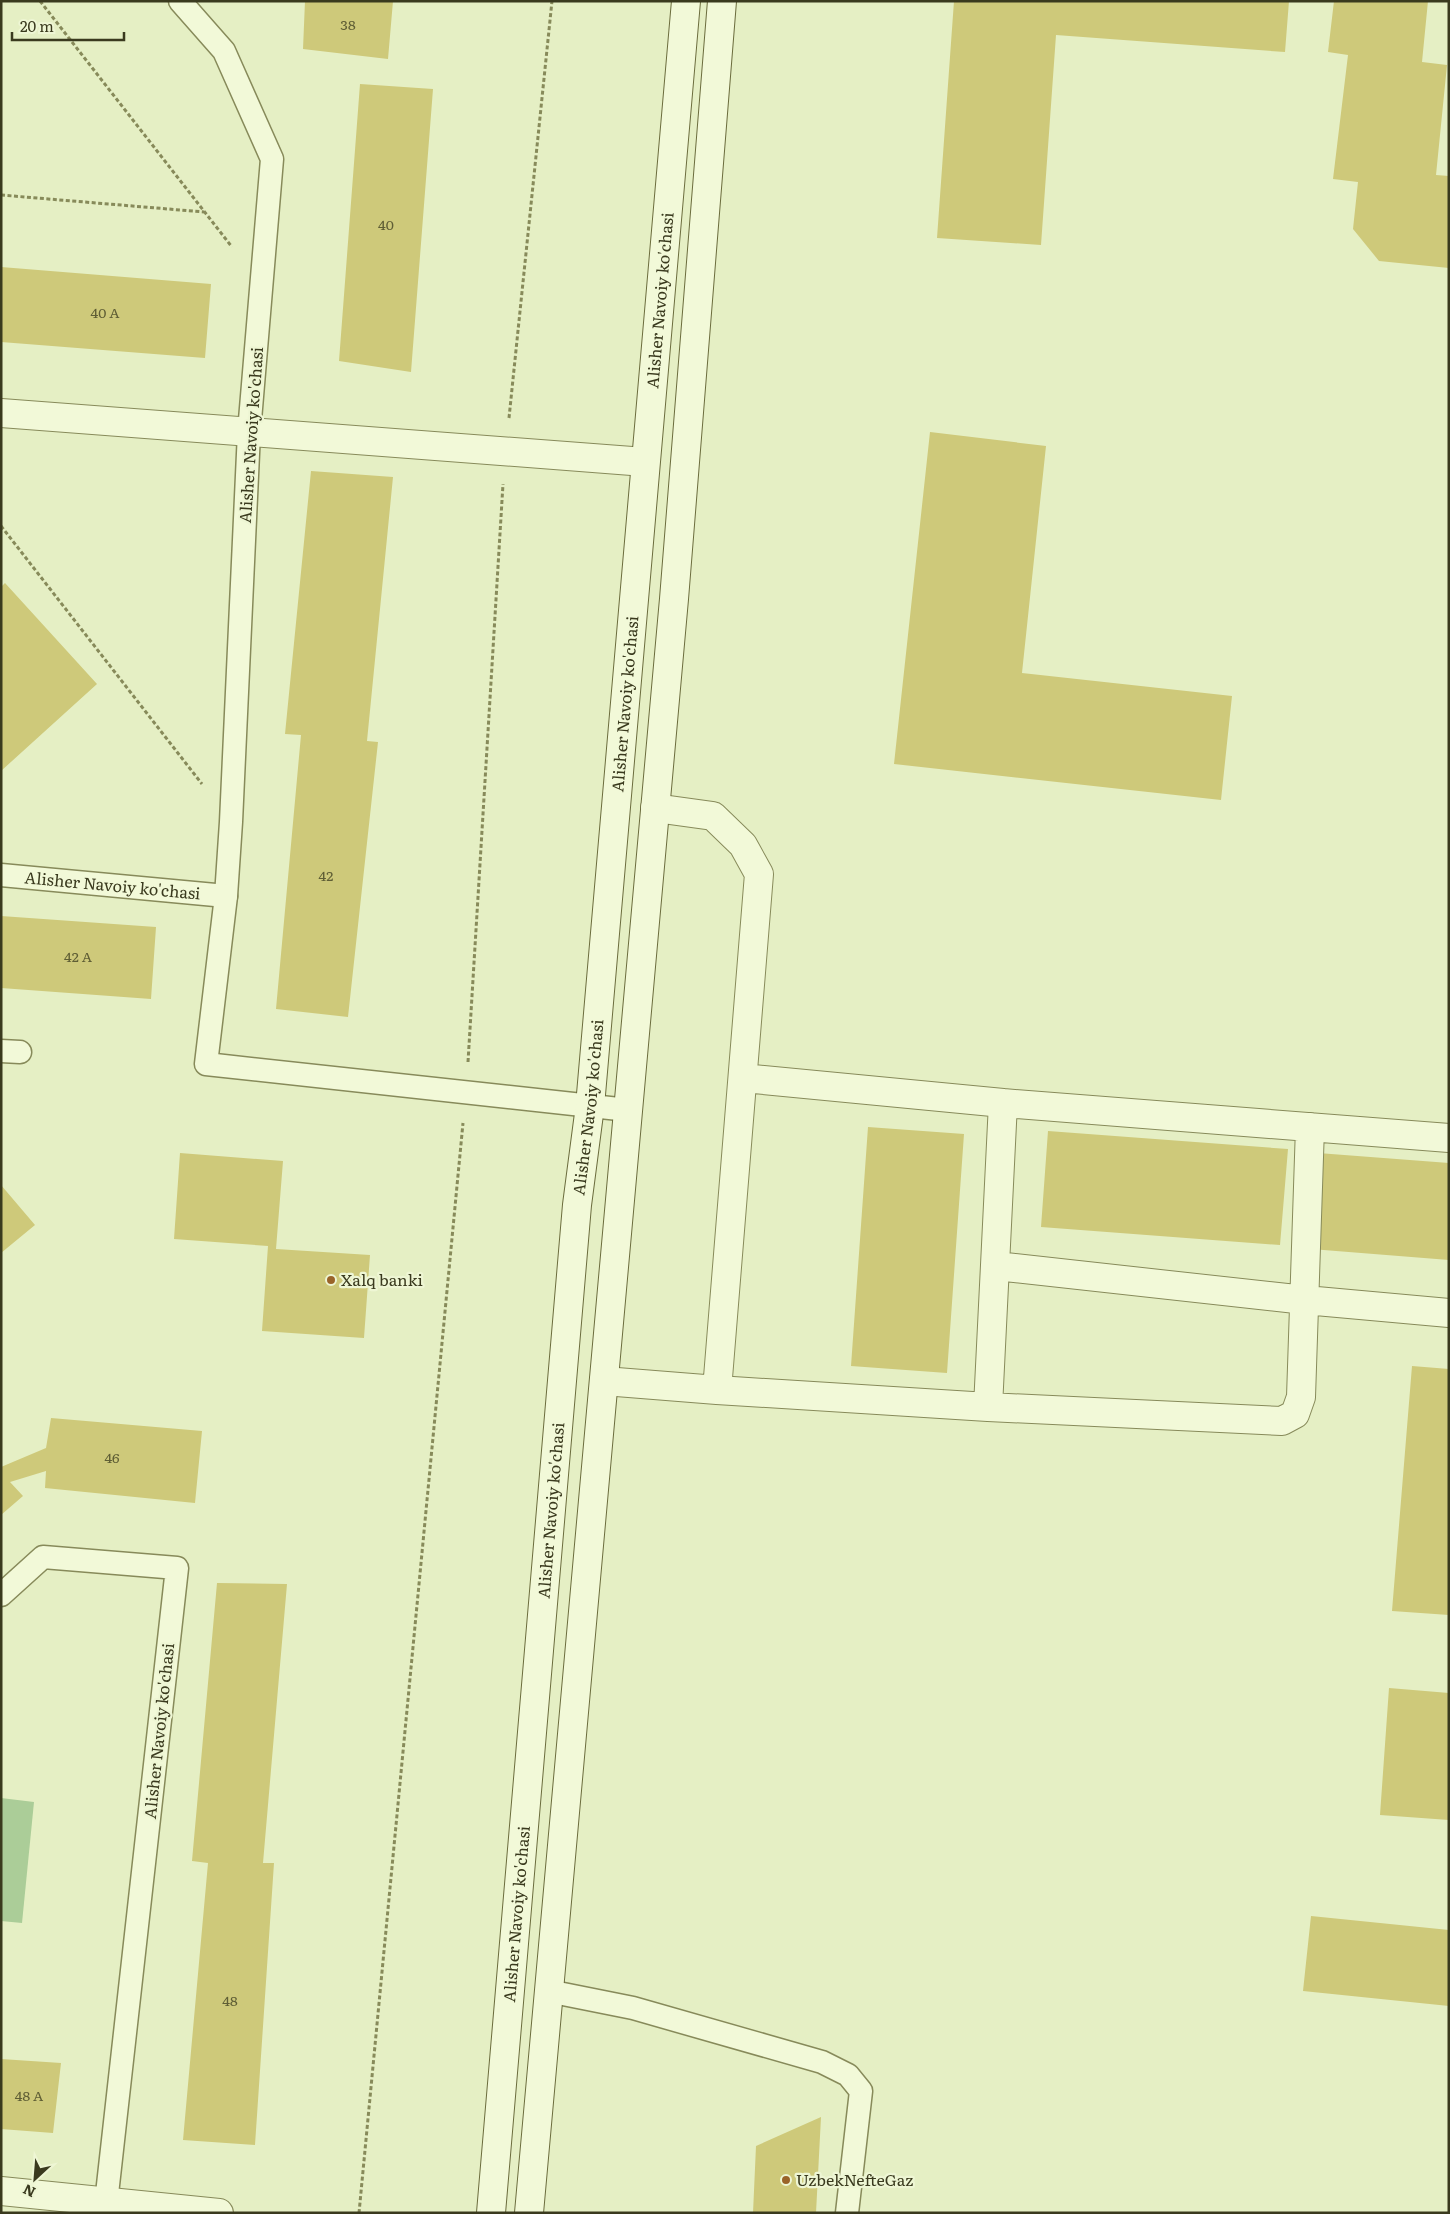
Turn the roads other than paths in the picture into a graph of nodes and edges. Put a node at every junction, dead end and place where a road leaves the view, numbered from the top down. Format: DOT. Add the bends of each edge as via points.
graph roads {
  1 [pos="180,1"];
  2 [pos="686,1"];
  3 [pos="722,1"];
  4 [pos="1,413"];
  5 [pos="249,432"];
  6 [pos="645,462"];
  7 [pos="655,808"];
  8 [pos="1,875"];
  9 [pos="226,896"];
  10 [pos="743,1078"];
  11 [pos="1003,1103"];
  12 [pos="590,1106"];
  13 [pos="628,1110"];
  14 [pos="1310,1127"];
  15 [pos="1449,1138"];
  16 [pos="996,1266"];
  17 [pos="1305,1300"];
  18 [pos="1449,1313"];
  19 [pos="604,1381"];
  20 [pos="717,1390"];
  21 [pos="988,1407"];
  22 [pos="1,1594"];
  23 [pos="535,1698"];
  24 [pos="574,1700"];
  25 [pos="548,1991"];
  26 [pos="1,2191"];
  27 [pos="106,2203"];
  28 [pos="219,2213"];
  29 [pos="491,2213"];
  30 [pos="529,2213"];
  31 [pos="847,2213"];
  1 -- 5 [label="lane, Alisher Navoiy ko'chasi" via="224,51 272,159"];
  2 -- 6 [label="main road, Alisher Navoiy ko'chasi"];
  3 -- 7 [label="main road"];
  4 -- 5 [label="main road"];
  5 -- 6 [label="main road"];
  5 -- 9 [label="lane, Alisher Navoiy ko'chasi"];
  6 -- 12 [label="main road, Alisher Navoiy ko'chasi"];
  7 -- 10 [label="main road" via="713,816 743,845 759,874"];
  7 -- 13 [label="main road"];
  8 -- 9 [label="lane, Alisher Navoiy ko'chasi"];
  9 -- 12 [label="lane, Alisher Navoiy ko'chasi" via="206,1064"];
  10 -- 11 [label="main road"];
  10 -- 20 [label="main road"];
  11 -- 14 [label="main road"];
  11 -- 16 [label="main road"];
  12 -- 13 [label="lane"];
  12 -- 23 [label="main road, Alisher Navoiy ko'chasi" via="577,1204"];
  13 -- 19 [label="main road"];
  14 -- 15 [label="main road"];
  14 -- 17 [label="main road"];
  16 -- 17 [label="main road"];
  16 -- 21 [label="main road"];
  17 -- 18 [label="main road"];
  17 -- 21 [label="main road" via="1301,1397 1295,1414 1282,1421"];
  19 -- 20 [label="main road"];
  19 -- 24 [label="main road"];
  20 -- 21 [label="main road"];
  22 -- 27 [label="lane, Alisher Navoiy ko'chasi" via="43,1557 177,1568"];
  23 -- 24 [label="main road"];
  23 -- 29 [label="main road, Alisher Navoiy ko'chasi"];
  24 -- 25 [label="main road"];
  25 -- 30 [label="main road"];
  25 -- 31 [label="lane" via="633,2008 822,2062 848,2075 861,2091"];
  26 -- 27 [label="main road"];
  27 -- 28 [label="main road"];
}
